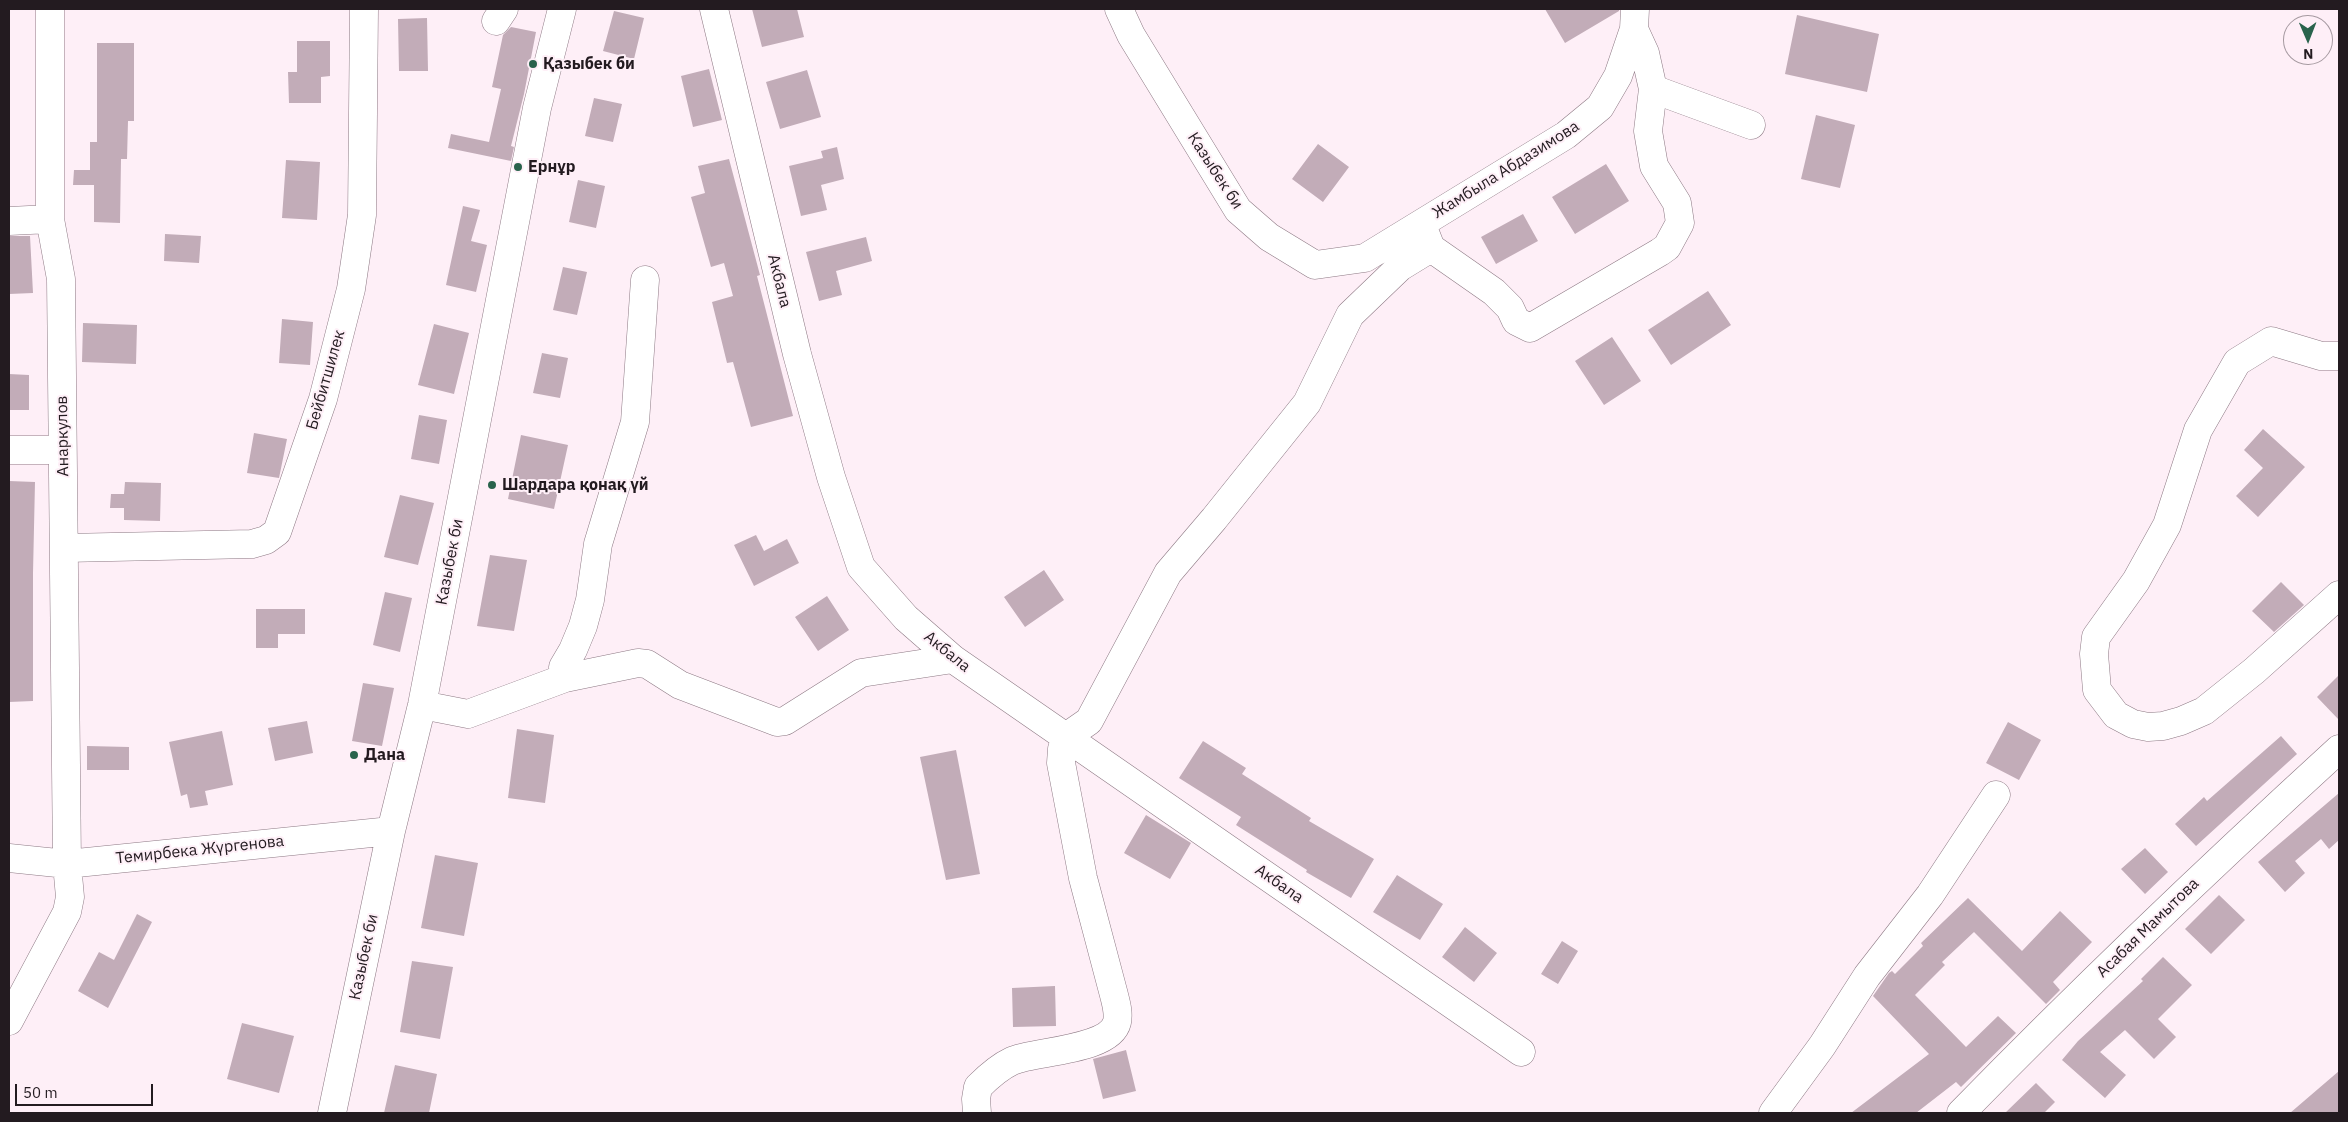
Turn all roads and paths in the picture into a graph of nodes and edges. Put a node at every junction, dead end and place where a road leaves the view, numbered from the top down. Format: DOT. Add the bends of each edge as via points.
graph roads {
  1 [pos="50,9"];
  2 [pos="364,9"];
  3 [pos="562,9"];
  4 [pos="714,9"];
  5 [pos="1118,9"];
  6 [pos="1634,19"];
  7 [pos="1653,89"];
  8 [pos="1751,125"];
  9 [pos="50,219"];
  10 [pos="9,220"];
  11 [pos="1426,236"];
  12 [pos="1388,243"];
  13 [pos="645,280"];
  14 [pos="2339,356"];
  15 [pos="9,450"];
  16 [pos="62,450"];
  17 [pos="65,548"];
  18 [pos="2339,595"];
  19 [pos="953,659"];
  20 [pos="565,678"];
  21 [pos="422,705"];
  22 [pos="1066,737"];
  23 [pos="2339,749"];
  24 [pos="1996,796"];
  25 [pos="391,831"];
  26 [pos="9,858"];
  27 [pos="67,864"];
  28 [pos="9,1021"];
  29 [pos="1521,1052"];
  30 [pos="332,1113"];
  31 [pos="977,1113"];
  32 [pos="1773,1113"];
  33 [pos="1961,1113"];
  1 -- 9 [label="street, Анаркулов"];
  2 -- 17 [label="street, Бейбитшилек" via="362,215 351,289 323,399 277,532 252,544"];
  3 -- 21 [label="street, Казыбек би" via="537,108"];
  4 -- 19 [label="street, Акбала" via="797,354 830,477 858,558 861,566 906,618"];
  5 -- 12 [label="street, Казыбек би" via="1238,210 1269,237 1315,265 1365,258"];
  6 -- 7 [label="street"];
  6 -- 11 [label="street, Жамбыла Абдазимова" via="1618,76 1600,107"];
  7 -- 8 [label="street"];
  7 -- 11 [label="street" via="1648,131 1654,166 1677,202 1680,223 1660,252 1530,328 1516,321 1510,308 1494,292"];
  9 -- 10 [label="street"];
  9 -- 16 [label="street, Анаркулов" via="61,279"];
  11 -- 12 [label="street, Жамбыла Абдазимова"];
  11 -- 22 [label="street" via="1400,267 1350,315 1306,403 1168,573 1089,721"];
  13 -- 20 [label="street" via="635,422 598,544 583,626 563,667"];
  14 -- 18 [label="street" via="2321,356 2271,341 2237,362 2198,430 2167,525 2136,581 2096,636 2097,690 2116,715 2133,724 2148,728 2181,721 2204,711 2254,672"];
  15 -- 16 [label="street"];
  16 -- 17 [label="street, Анаркулов"];
  17 -- 27 [label="street, Анаркулов"];
  19 -- 20 [label="street" via="861,673 786,721 777,722 680,685 647,664 638,663"];
  19 -- 22 [label="street, Акбала"];
  20 -- 21 [label="street" via="468,714"];
  21 -- 25 [label="street, Казыбек би"];
  22 -- 29 [label="street, Акбала"];
  22 -- 31 [label="street" via="1061,762 1083,878 1114,995 1117,1023 1102,1038 1069,1050 1013,1060 978,1087"];
  23 -- 33 [label="street, Асабая Мамытова" via="2226,852"];
  24 -- 32 [label="street" via="1930,895 1866,976 1822,1046"];
  25 -- 27 [label="street, Темирбека Жүргенова"];
  25 -- 30 [label="street, Казыбек би"];
  26 -- 27 [label="street, Темирбека Жүргенова"];
  27 -- 28 [label="street, Анаркулов" via="70,897 67,912"];
}
